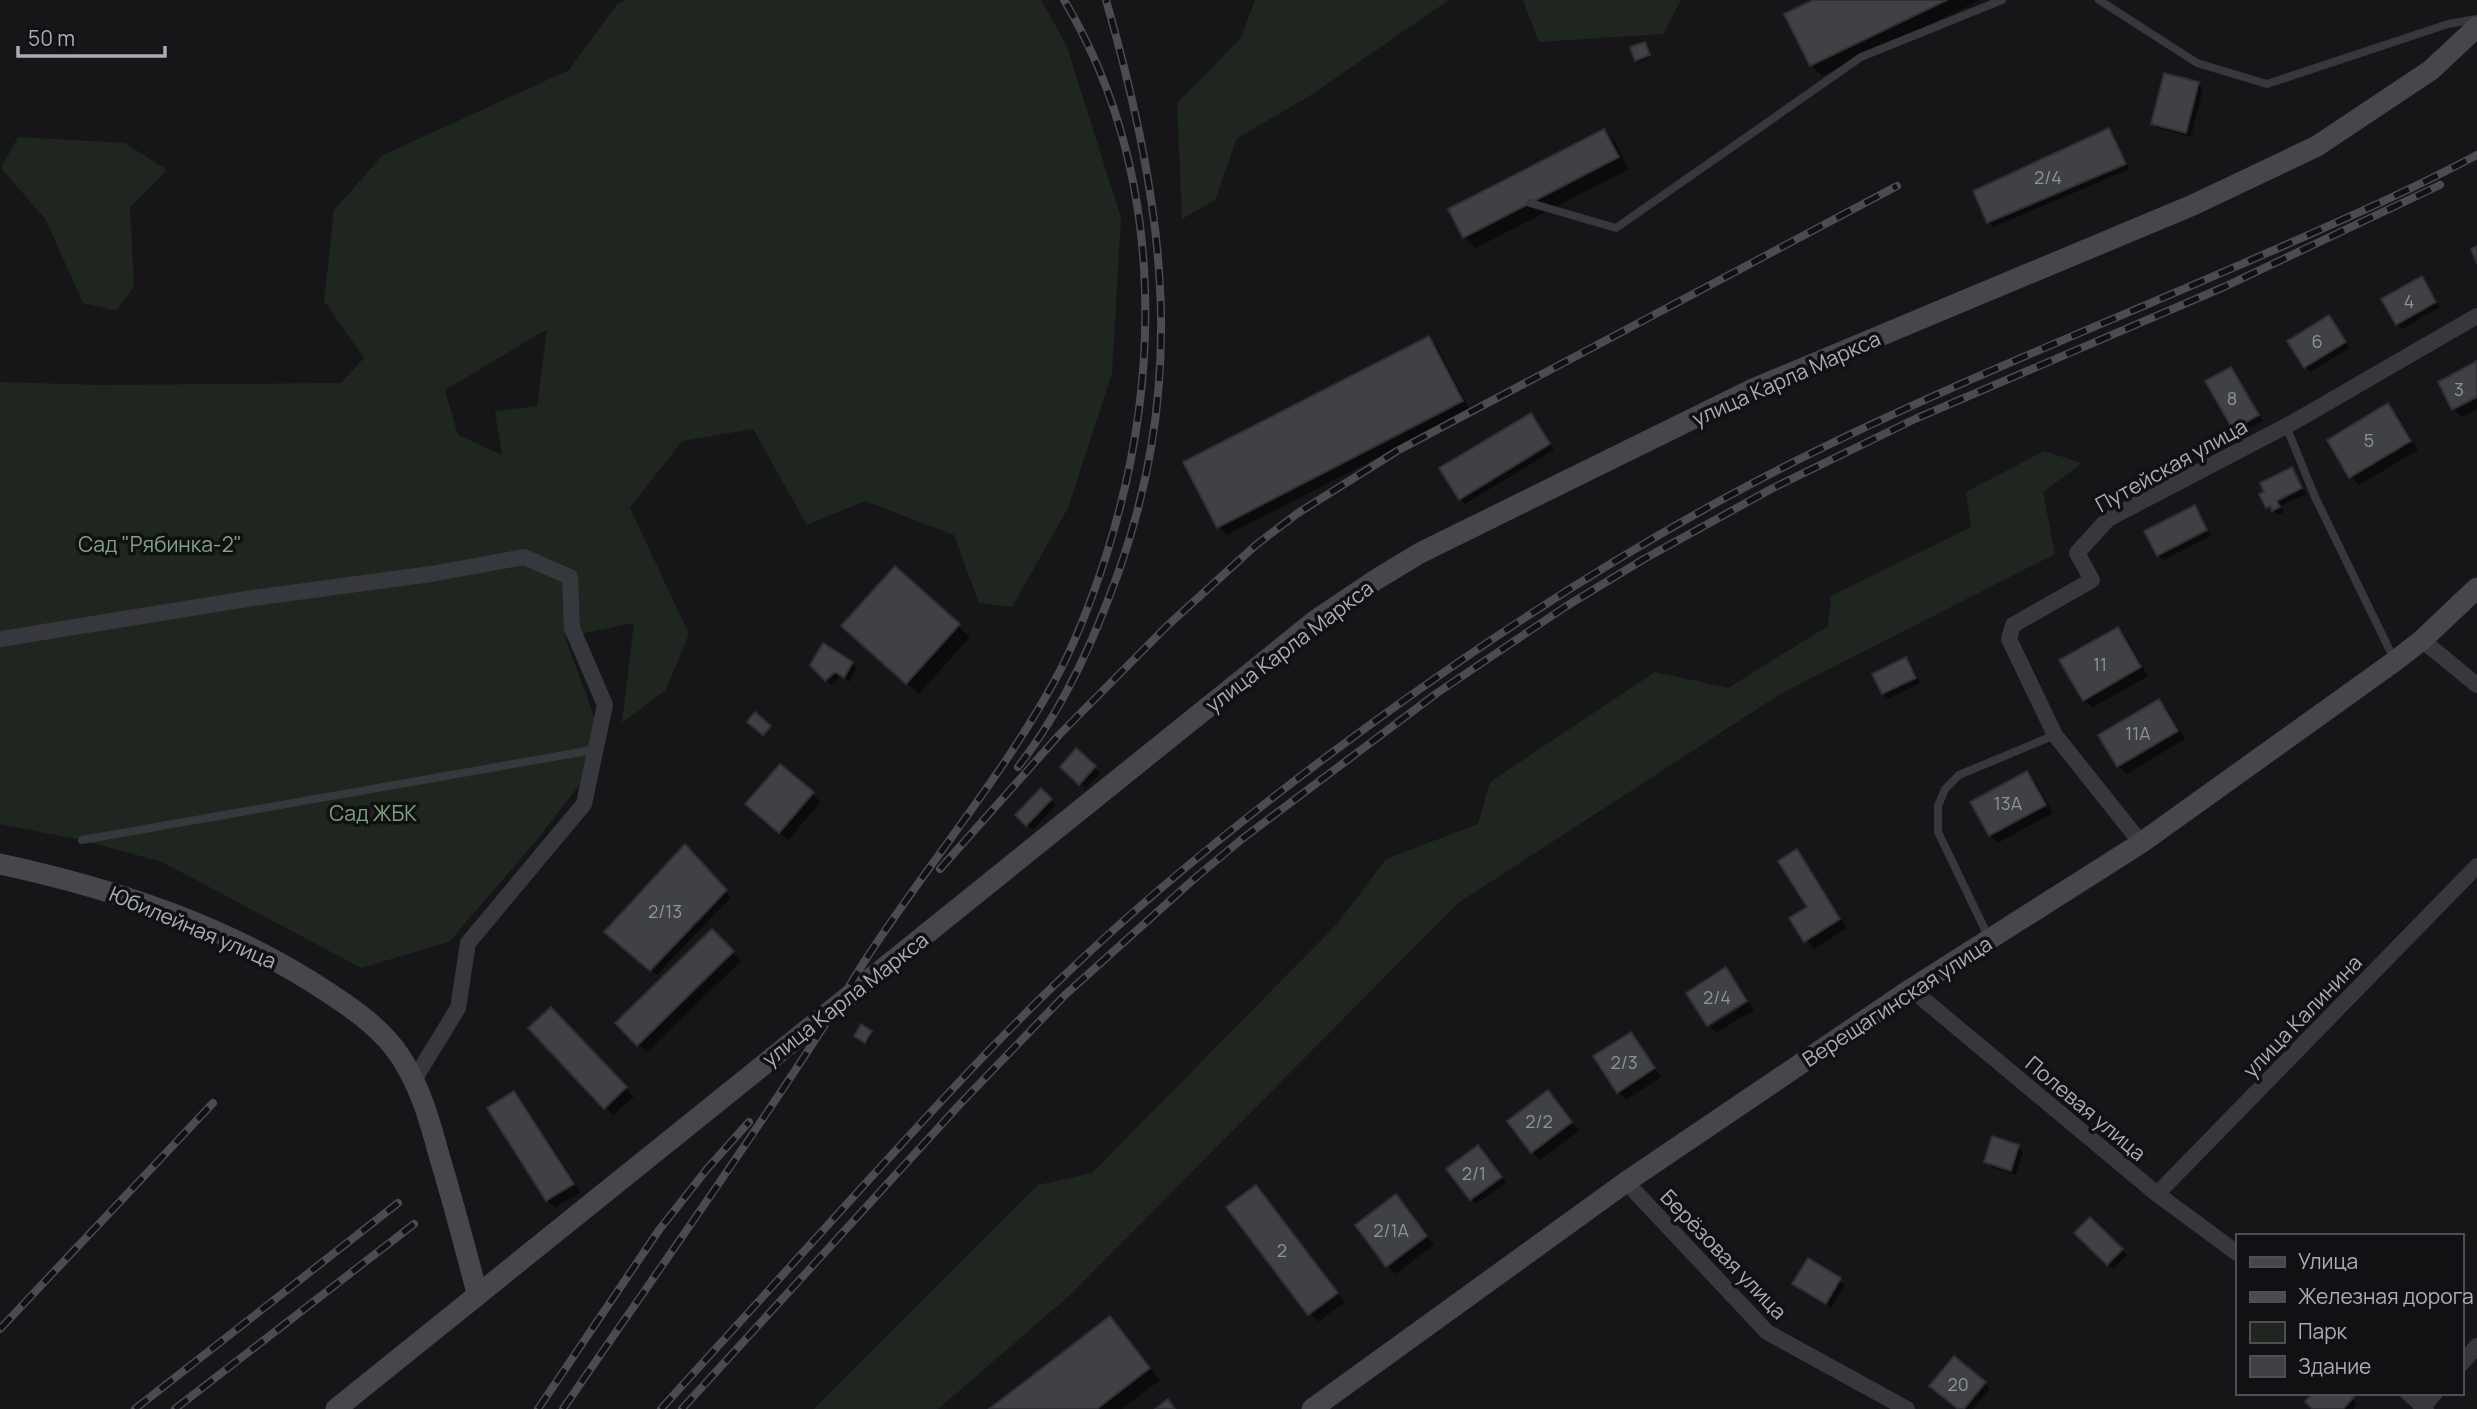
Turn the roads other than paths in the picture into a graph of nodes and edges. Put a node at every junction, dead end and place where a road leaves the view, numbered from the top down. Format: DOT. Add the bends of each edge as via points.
graph roads {
  1 [pos="2002,0"];
  2 [pos="2099,0"];
  3 [pos="2477,19"];
  4 [pos="2477,27"];
  5 [pos="1530,203"];
  6 [pos="2477,316"];
  7 [pos="2286,426"];
  8 [pos="2477,587"];
  9 [pos="0,639"];
  10 [pos="2422,640"];
  11 [pos="2395,661"];
  12 [pos="2477,685"];
  13 [pos="2055,736"];
  14 [pos="587,751"];
  15 [pos="82,840"];
  16 [pos="2141,843"];
  17 [pos="0,864"];
  18 [pos="2477,866"];
  19 [pos="1990,941"];
  20 [pos="1911,989"];
  21 [pos="414,1080"];
  22 [pos="1626,1182"];
  23 [pos="2157,1194"];
  24 [pos="2236,1252"];
  25 [pos="477,1293"];
  26 [pos="2477,1346"];
  27 [pos="2463,1362"];
  28 [pos="2410,1395"];
  29 [pos="2423,1408"];
  30 [pos="336,1409"];
  31 [pos="1312,1409"];
  32 [pos="1907,1409"];
  1 -- 5 [label="lane" via="1860,57 1616,228"];
  2 -- 3 [label="lane" via="2197,63 2267,83 2448,24"];
  4 -- 25 [label="main road, улица Карла Маркса" via="2431,70 2317,146 2193,205 1753,390 1420,553 1377,579 1316,620"];
  6 -- 7 [label="street, Путейская улица"];
  7 -- 11 [label="lane" via="2315,497"];
  7 -- 13 [label="street, Путейская улица" via="2108,519 2077,553 2092,580 2013,625 2009,639"];
  8 -- 10 [label="main road, Верещагинская улица"];
  9 -- 21 [label="street" via="524,557 570,577 572,628 605,705 584,804 468,943 458,1008"];
  10 -- 11 [label="main road, Верещагинская улица"];
  10 -- 12 [label="street"];
  11 -- 16 [label="main road, Верещагинская улица"];
  13 -- 16 [label="street, Путейская улица"];
  13 -- 19 [label="lane" via="1959,775 1945,789 1938,806 1938,832"];
  14 -- 15 [label="lane"];
  16 -- 19 [label="main road, Верещагинская улица"];
  17 -- 21 [label="main road, Юбилейная улица" via="125,895 246,945 298,972 360,1014 391,1045"];
  18 -- 23 [label="street, улица Калинина"];
  19 -- 20 [label="main road, Верещагинская улица"];
  20 -- 22 [label="main road, Верещагинская улица"];
  20 -- 23 [label="street, Полевая улица"];
  21 -- 25 [label="main road, Юбилейная улица"];
  22 -- 31 [label="main road, Верещагинская улица"];
  22 -- 32 [label="street, Берёзовая улица" via="1767,1332"];
  23 -- 24 [label="street, Полевая улица"];
  25 -- 30 [label="main road, улица Карла Маркса"];
  26 -- 27 [label="street"];
  28 -- 29 [label="street"];
}
